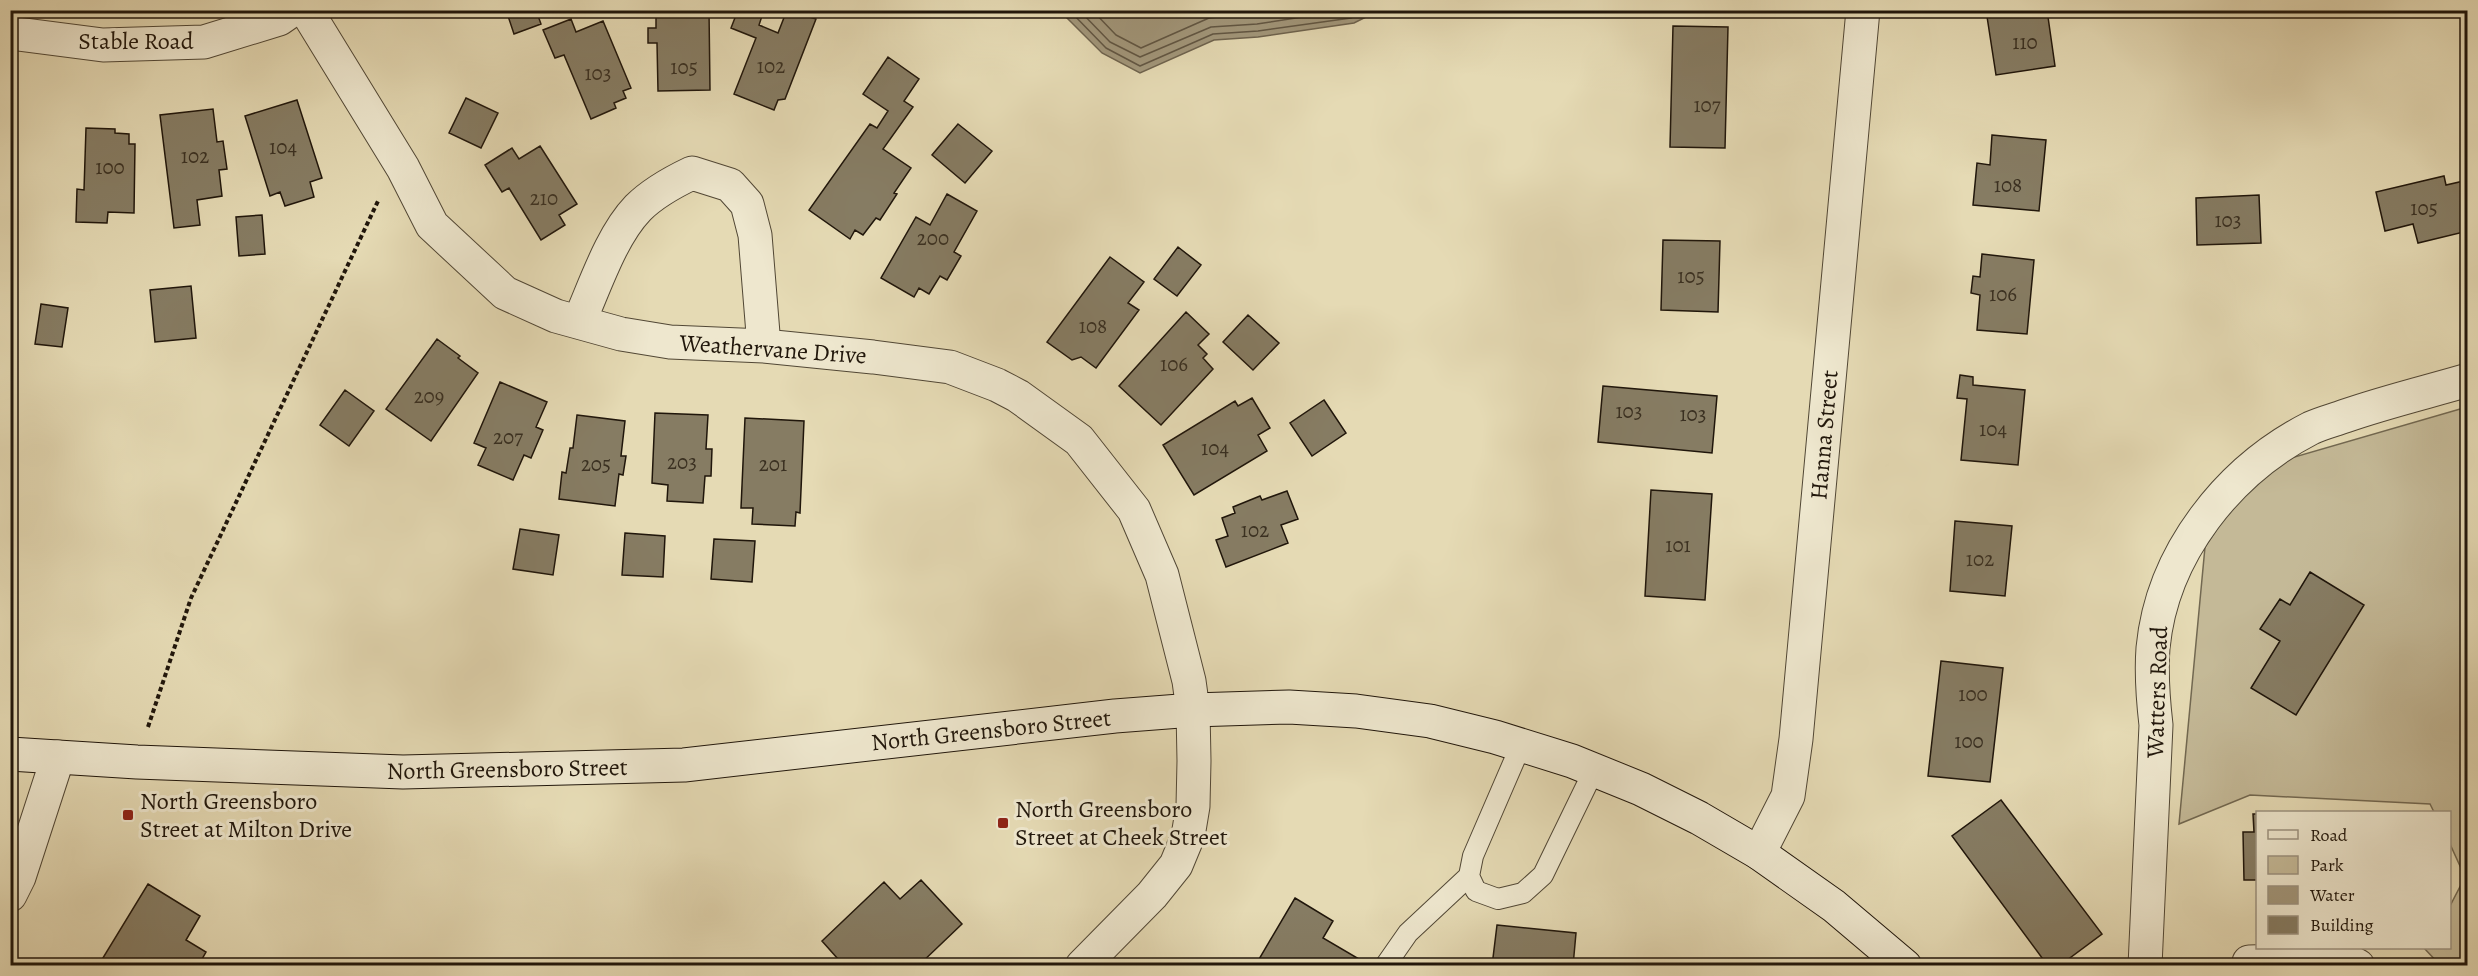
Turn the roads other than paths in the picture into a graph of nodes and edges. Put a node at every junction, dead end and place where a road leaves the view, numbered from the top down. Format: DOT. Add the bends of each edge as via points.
graph roads {
  1 [pos="292,10"];
  2 [pos="306,10"];
  3 [pos="1863,10"];
  4 [pos="10,33"];
  5 [pos="579,322"];
  6 [pos="764,346"];
  7 [pos="2468,380"];
  8 [pos="1193,710"];
  9 [pos="1521,745"];
  10 [pos="10,754"];
  11 [pos="58,757"];
  12 [pos="1594,770"];
  13 [pos="1759,853"];
  14 [pos="1469,876"];
  15 [pos="10,895"];
  16 [pos="2249,962"];
  17 [pos="1082,966"];
  18 [pos="1385,966"];
  19 [pos="1905,966"];
  20 [pos="2145,966"];
  21 [pos="2358,966"];
  1 -- 4 [label="street, Stable Road" via="279,19 204,42 103,45"];
  2 -- 5 [label="street, Weathervane Drive" via="403,168 432,225 505,293"];
  3 -- 13 [label="street, Hanna Street" via="1796,739 1788,796"];
  5 -- 6 [label="street, Weathervane Drive" via="670,342"];
  5 -- 6 [label="street" via="616,239 638,208 669,184 692,173 730,185 747,204 755,236"];
  6 -- 8 [label="street, Weathervane Drive" via="950,367 1018,396 1079,441 1134,510 1162,574 1185,660"];
  7 -- 20 [label="street, Watters Road" via="2362,410 2313,428 2275,450 2234,483 2205,516 2182,554 2162,603 2153,646 2156,725"];
  8 -- 9 [label="street, North Greensboro Street" via="1289,707 1356,711 1430,721"];
  8 -- 11 [label="street, North Greensboro Street" via="684,765 403,772"];
  8 -- 17 [label="street, Weathervane Drive" via="1193,806 1188,836 1176,865"];
  9 -- 12 [label="street, North Greensboro Street"];
  9 -- 14 [label="lane" via="1473,856"];
  10 -- 11 [label="street, North Greensboro Street"];
  11 -- 15 [label="street"];
  12 -- 13 [label="street, North Greensboro Street" via="1699,818"];
  12 -- 14 [label="lane" via="1542,875 1523,893 1497,899 1476,891"];
  13 -- 19 [label="street, North Greensboro Street" via="1834,906"];
  14 -- 18 [label="lane" via="1408,933"];
  16 -- 21 [label="street" via="2345,958"];
}
